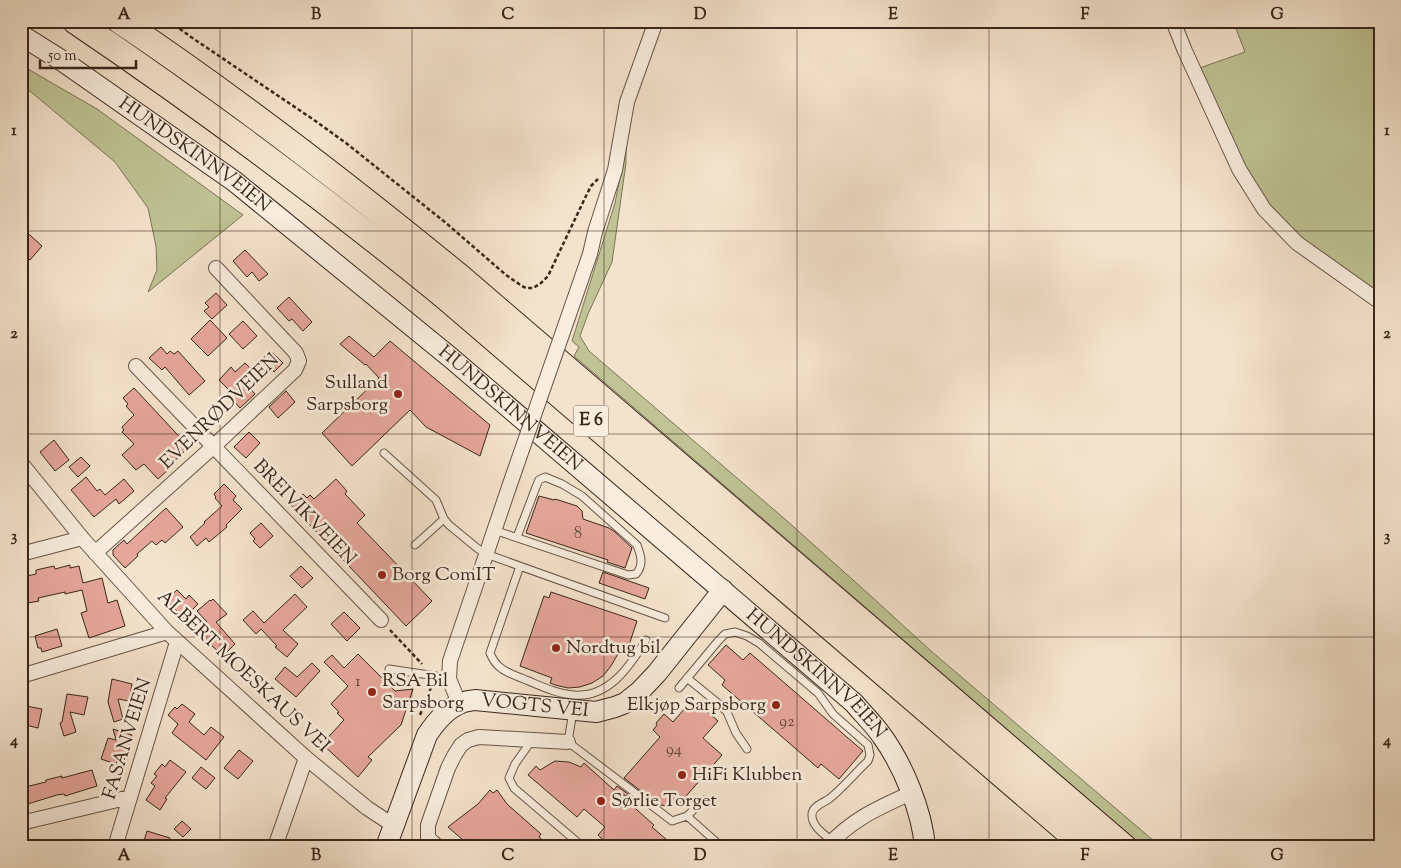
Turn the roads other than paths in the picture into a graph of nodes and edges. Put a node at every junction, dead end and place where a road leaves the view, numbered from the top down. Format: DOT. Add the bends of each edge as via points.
graph roads {
  1 [pos="74,21"];
  2 [pos="120,21"];
  3 [pos="656,21"];
  4 [pos="1173,21"];
  5 [pos="21,35"];
  6 [pos="216,268"];
  7 [pos="1380,302"];
  8 [pos="136,366"];
  9 [pos="214,446"];
  10 [pos="384,453"];
  11 [pos="21,463"];
  12 [pos="444,519"];
  13 [pos="494,530"];
  14 [pos="517,537"];
  15 [pos="82,538"];
  16 [pos="415,546"];
  17 [pos="95,553"];
  18 [pos="21,554"];
  19 [pos="486,554"];
  20 [pos="520,566"];
  21 [pos="723,590"];
  22 [pos="665,618"];
  23 [pos="381,620"];
  24 [pos="167,632"];
  25 [pos="646,640"];
  26 [pos="177,642"];
  27 [pos="389,669"];
  28 [pos="21,676"];
  29 [pos="436,676"];
  30 [pos="687,678"];
  31 [pos="678,688"];
  32 [pos="459,703"];
  33 [pos="573,703"];
  34 [pos="532,740"];
  35 [pos="568,742"];
  36 [pos="747,750"];
  37 [pos="306,758"];
  38 [pos="911,793"];
  39 [pos="130,797"];
  40 [pos="704,800"];
  41 [pos="687,816"];
  42 [pos="21,823"];
  43 [pos="393,825"];
  44 [pos="21,838"];
  45 [pos="433,842"];
  46 [pos="830,844"];
  47 [pos="278,845"];
  48 [pos="25,847"];
  49 [pos="115,847"];
  50 [pos="386,847"];
  51 [pos="583,847"];
  52 [pos="722,847"];
  53 [pos="925,847"];
  54 [pos="1086,847"];
  55 [pos="1124,847"];
  1 -- 54 [label="highway, E 6" via="244,139 436,289"];
  2 -- 55 [label="highway, E 6" via="301,150 460,277"];
  3 -- 13 [label="street, bridge" via="627,102 615,170 590,254"];
  4 -- 7 [label="street" via="1239,169 1264,209 1297,243"];
  5 -- 21 [label="street, HUNDSKINNVEIEN" via="234,181 459,364"];
  6 -- 9 [label="street, EVENRØDVEIEN" via="296,352 299,361 295,370"];
  8 -- 9 [label="street, BREIVIKVEIEN"];
  9 -- 17 [label="street, EVENRØDVEIEN"];
  9 -- 23 [label="street, BREIVIKVEIEN"];
  10 -- 12 [label="lane" via="436,500"];
  11 -- 15 [label="street, ALBERT MOESKAUS VEI"];
  12 -- 16 [label="lane"];
  12 -- 19 [label="lane"];
  13 -- 14 [label="lane"];
  13 -- 19 [label="street"];
  14 -- 14 [label="lane" via="628,575 636,574 642,564 637,545 582,496 545,478 536,487"];
  15 -- 17 [label="street, ALBERT MOESKAUS VEI"];
  15 -- 18 [label="street"];
  17 -- 24 [label="street, ALBERT MOESKAUS VEI"];
  19 -- 20 [label="lane"];
  19 -- 32 [label="street" via="450,661 448,679"];
  20 -- 22 [label="lane"];
  20 -- 33 [label="lane" via="490,653 500,669"];
  21 -- 33 [label="street, VOGTS VEI" via="657,673 625,703 596,712"];
  21 -- 38 [label="street, HUNDSKINNVEIEN" via="854,703 881,735"];
  24 -- 26 [label="street, ALBERT MOESKAUS VEI"];
  24 -- 28 [label="street"];
  25 -- 33 [label="lane" via="625,672 614,682 600,691 583,695"];
  26 -- 37 [label="street, ALBERT MOESKAUS VEI"];
  26 -- 39 [label="street, FASANVEIEN"];
  27 -- 29 [label="lane"];
  30 -- 31 [label="lane"];
  30 -- 36 [label="lane" via="727,712"];
  30 -- 46 [label="lane" via="725,634 735,632 747,636 818,693 833,714 868,745 868,761 812,813 814,822"];
  32 -- 33 [label="street, VOGTS VEI" via="475,700"];
  32 -- 43 [label="street, VOGTS VEI" via="435,723 428,735"];
  33 -- 35 [label="lane"];
  34 -- 35 [label="street"];
  34 -- 45 [label="street" via="479,737 461,745 448,768 428,825"];
  34 -- 51 [label="lane" via="509,778 514,788"];
  35 -- 41 [label="lane" via="672,821"];
  37 -- 43 [label="street, ALBERT MOESKAUS VEI"];
  37 -- 47 [label="street"];
  38 -- 46 [label="street" via="858,819"];
  38 -- 53 [label="street, HUNDSKINNVEIEN"];
  39 -- 42 [label="street"];
  39 -- 49 [label="street, FASANVEIEN"];
  40 -- 41 [label="lane"];
  41 -- 52 [label="lane"];
  43 -- 50 [label="street, VOGTS VEI"];
  44 -- 48 [label="lane"];
}
